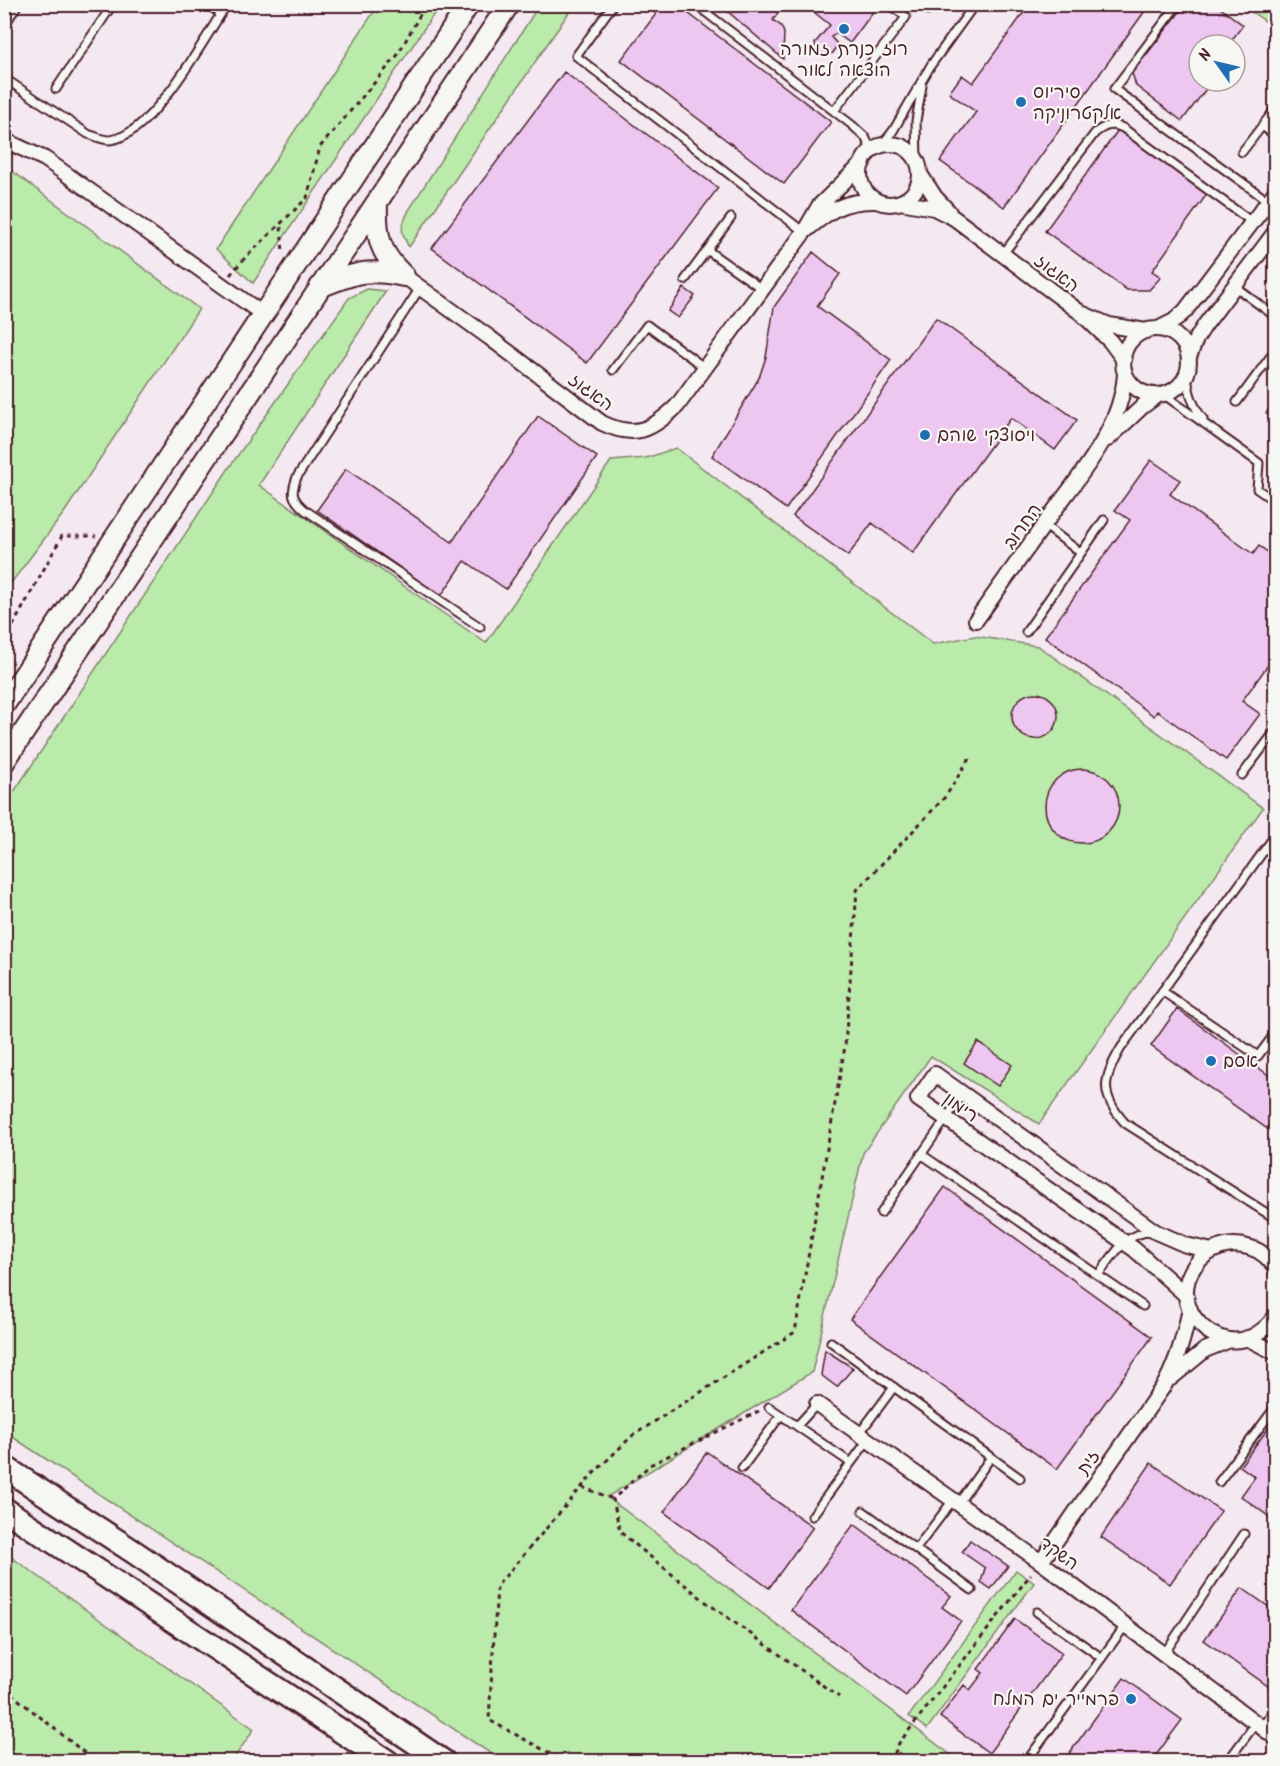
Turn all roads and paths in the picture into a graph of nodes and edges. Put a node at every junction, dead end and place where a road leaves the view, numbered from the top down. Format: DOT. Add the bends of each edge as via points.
graph roads {
  1 [pos="18,4"];
  2 [pos="113,4"];
  3 [pos="207,4"];
  4 [pos="227,4"];
  5 [pos="426,4"];
  6 [pos="469,4"];
  7 [pos="509,4"];
  8 [pos="695,4"];
  9 [pos="889,4"];
  10 [pos="975,4"];
  11 [pos="1178,4"];
  12 [pos="612,6"];
  13 [pos="221,14"];
  14 [pos="4,26"];
  15 [pos="4,78"];
  16 [pos="923,81"];
  17 [pos="56,89"];
  18 [pos="1275,108"];
  19 [pos="834,111"];
  20 [pos="1262,126"];
  21 [pos="1275,136"];
  22 [pos="4,140"];
  23 [pos="877,148"];
  24 [pos="1242,152"];
  25 [pos="917,160"];
  26 [pos="863,163"];
  27 [pos="920,174"];
  28 [pos="1272,196"];
  29 [pos="876,201"];
  30 [pos="900,202"];
  31 [pos="377,203"];
  32 [pos="731,218"];
  33 [pos="954,218"];
  34 [pos="1252,222"];
  35 [pos="1275,231"];
  36 [pos="804,232"];
  37 [pos="707,250"];
  38 [pos="1003,254"];
  39 [pos="404,276"];
  40 [pos="685,280"];
  41 [pos="221,286"];
  42 [pos="1234,286"];
  43 [pos="320,287"];
  44 [pos="420,288"];
  45 [pos="762,290"];
  46 [pos="1081,313"];
  47 [pos="264,315"];
  48 [pos="1275,317"];
  49 [pos="1152,330"];
  50 [pos="1275,349"];
  51 [pos="1189,357"];
  52 [pos="1125,367"];
  53 [pos="705,368"];
  54 [pos="613,370"];
  55 [pos="1187,374"];
  56 [pos="1161,395"];
  57 [pos="1238,402"];
  58 [pos="1211,427"];
  59 [pos="1096,452"];
  60 [pos="1275,502"];
  61 [pos="1104,520"];
  62 [pos="1044,525"];
  63 [pos="117,536"];
  64 [pos="1081,553"];
  65 [pos="976,620"];
  66 [pos="480,627"];
  67 [pos="1026,632"];
  68 [pos="4,642"];
  69 [pos="4,705"];
  70 [pos="1275,730"];
  71 [pos="970,758"];
  72 [pos="4,762"];
  73 [pos="1242,775"];
  74 [pos="1275,834"];
  75 [pos="1162,991"];
  76 [pos="1275,1032"];
  77 [pos="963,1094"];
  78 [pos="945,1118"];
  79 [pos="921,1154"];
  80 [pos="881,1213"];
  81 [pos="1275,1218"];
  82 [pos="1156,1232"];
  83 [pos="1124,1242"];
  84 [pos="1212,1251"];
  85 [pos="1275,1268"];
  86 [pos="1098,1275"];
  87 [pos="1188,1303"];
  88 [pos="1143,1306"];
  89 [pos="1275,1316"];
  90 [pos="1247,1338"];
  91 [pos="1230,1340"];
  92 [pos="831,1342"];
  93 [pos="1275,1353"];
  94 [pos="1165,1383"];
  95 [pos="894,1387"];
  96 [pos="817,1404"];
  97 [pos="1275,1406"];
  98 [pos="769,1407"];
  99 [pos="781,1415"];
  100 [pos="797,1426"];
  101 [pos="863,1437"];
  102 [pos="991,1457"];
  103 [pos="851,1463"];
  104 [pos="4,1467"];
  105 [pos="742,1468"];
  106 [pos="1020,1478"];
  107 [pos="1219,1482"];
  108 [pos="582,1487"];
  109 [pos="613,1498"];
  110 [pos="956,1502"];
  111 [pos="4,1509"];
  112 [pos="863,1511"];
  113 [pos="812,1516"];
  114 [pos="1244,1534"];
  115 [pos="916,1549"];
  116 [pos="1041,1562"];
  117 [pos="972,1590"];
  118 [pos="1037,1612"];
  119 [pos="1126,1625"];
  120 [pos="1164,1654"];
  121 [pos="1102,1658"];
  122 [pos="4,1688"];
  123 [pos="839,1697"];
  124 [pos="1275,1707"];
  125 [pos="1258,1725"];
  126 [pos="1275,1738"];
  127 [pos="96,1761"];
  128 [pos="388,1761"];
  129 [pos="444,1761"];
  130 [pos="566,1761"];
  131 [pos="891,1761"];
  132 [pos="1026,1761"];
  133 [pos="1227,1761"];
  1 -- 14 [label="lane"];
  2 -- 17 [label="lane"];
  3 -- 13 [label="lane"];
  4 -- 13 [label="lane"];
  5 -- 41 [label="path" via="397,57 320,147 307,198"];
  6 -- 47 [label="street"];
  7 -- 31 [label="street"];
  8 -- 19 [label="lane"];
  9 -- 19 [label="lane" via="906,17"];
  10 -- 16 [label="lane"];
  11 -- 28 [label="lane" via="1114,89"];
  12 -- 36 [label="lane" via="576,56"];
  13 -- 15 [label="lane" via="163,102 125,135 111,140 88,134"];
  16 -- 23 [label="lane" via="893,131"];
  16 -- 25 [label="lane" via="916,121"];
  18 -- 20 [label="lane"];
  19 -- 23 [label="lane"];
  20 -- 21 [label="lane"];
  20 -- 24 [label="lane"];
  22 -- 41 [label="street" via="45,159"];
  23 -- 25 [label="street" via="902,146"];
  23 -- 26 [label="street"];
  25 -- 27 [label="street"];
  26 -- 29 [label="street" via="864,187"];
  26 -- 36 [label="street, האגוז" via="819,206"];
  27 -- 30 [label="street" via="917,188"];
  27 -- 33 [label="street, האגוז"];
  28 -- 34 [label="street"];
  29 -- 30 [label="street"];
  29 -- 36 [label="street, האגוז" via="857,200 839,207"];
  30 -- 33 [label="street, האגוז" via="934,208"];
  31 -- 39 [label="street" via="377,237 392,265"];
  31 -- 43 [label="street"];
  32 -- 37 [label="lane"];
  33 -- 38 [label="street, האגוז"];
  34 -- 38 [label="lane" via="1114,124 1095,133"];
  34 -- 49 [label="street" via="1185,311 1174,321"];
  35 -- 42 [label="street"];
  36 -- 45 [label="street, האגוז"];
  37 -- 40 [label="lane"];
  37 -- 45 [label="lane"];
  38 -- 46 [label="street, האגוז"];
  39 -- 43 [label="street" via="374,271"];
  39 -- 44 [label="street, האגוז"];
  41 -- 47 [label="street"];
  42 -- 48 [label="lane"];
  42 -- 51 [label="street" via="1196,339"];
  43 -- 72 [label="street"];
  44 -- 53 [label="street, האגוז" via="614,429 649,429 677,406"];
  44 -- 66 [label="lane" via="292,490 295,502 305,510"];
  45 -- 53 [label="street, האגוז"];
  46 -- 49 [label="street, האגוז" via="1109,325"];
  46 -- 52 [label="street, האגוז" via="1110,341"];
  47 -- 63 [label="street"];
  49 -- 51 [label="street" via="1169,332 1178,338"];
  49 -- 52 [label="street" via="1136,336 1129,345"];
  50 -- 57 [label="lane"];
  51 -- 55 [label="street"];
  52 -- 56 [label="street" via="1138,390"];
  52 -- 59 [label="street, החרוב" via="1119,410"];
  53 -- 54 [label="lane" via="647,325"];
  55 -- 56 [label="street" via="1178,387"];
  55 -- 58 [label="lane" via="1192,402"];
  56 -- 58 [label="lane"];
  56 -- 59 [label="street, החרוב" via="1143,406"];
  58 -- 60 [label="lane" via="1259,462 1257,489"];
  59 -- 62 [label="street, החרוב"];
  61 -- 64 [label="lane"];
  62 -- 64 [label="lane"];
  62 -- 65 [label="street, החרוב"];
  63 -- 68 [label="path" via="62,536"];
  63 -- 69 [label="street"];
  64 -- 67 [label="lane"];
  70 -- 73 [label="lane"];
  71 -- 108 [label="path" via="946,796 857,890 845,1046 795,1332 632,1436"];
  74 -- 75 [label="lane"];
  75 -- 76 [label="lane" via="1258,1056"];
  75 -- 81 [label="lane" via="1109,1069 1106,1088 1112,1109 1125,1123"];
  77 -- 78 [label="lane"];
  77 -- 78 [label="street, רימון" via="935,1074 918,1099"];
  77 -- 82 [label="street, רימון"];
  78 -- 79 [label="lane"];
  78 -- 83 [label="street, רימון"];
  79 -- 80 [label="lane"];
  79 -- 86 [label="lane"];
  82 -- 83 [label="lane" via="1139,1232"];
  82 -- 84 [label="street, רימון"];
  83 -- 86 [label="lane"];
  83 -- 87 [label="street, רימון" via="1162,1273"];
  84 -- 85 [label="street" via="1237,1245 1252,1248 1266,1256"];
  84 -- 87 [label="street, זית" via="1191,1272 1187,1281"];
  86 -- 88 [label="lane"];
  87 -- 91 [label="street, רימון" via="1196,1321 1206,1331"];
  87 -- 94 [label="street, זית" via="1182,1346"];
  89 -- 90 [label="street" via="1260,1333"];
  90 -- 91 [label="street"];
  90 -- 93 [label="street"];
  91 -- 94 [label="street, זית" via="1205,1350"];
  92 -- 95 [label="lane"];
  94 -- 116 [label="street, זית"];
  95 -- 101 [label="lane"];
  95 -- 102 [label="lane"];
  96 -- 100 [label="lane"];
  96 -- 101 [label="street, השקד"];
  97 -- 107 [label="lane"];
  98 -- 99 [label="lane"];
  98 -- 109 [label="path" via="650,1465"];
  99 -- 100 [label="lane"];
  99 -- 105 [label="lane"];
  100 -- 103 [label="lane"];
  101 -- 103 [label="lane"];
  101 -- 110 [label="street, השקד"];
  102 -- 106 [label="lane"];
  102 -- 110 [label="lane"];
  103 -- 113 [label="lane"];
  104 -- 129 [label="main road"];
  108 -- 109 [label="path"];
  108 -- 130 [label="path" via="497,1586 489,1720"];
  109 -- 123 [label="path" via="620,1532 706,1602"];
  110 -- 115 [label="lane"];
  110 -- 116 [label="street, השקד"];
  111 -- 128 [label="main road"];
  112 -- 115 [label="lane"];
  114 -- 120 [label="lane"];
  115 -- 117 [label="lane"];
  116 -- 119 [label="street, השקד"];
  116 -- 131 [label="path" via="899,1743"];
  118 -- 121 [label="lane"];
  119 -- 120 [label="street, השקד"];
  119 -- 121 [label="lane"];
  120 -- 125 [label="street, השקד"];
  121 -- 132 [label="lane"];
  122 -- 127 [label="path"];
  124 -- 125 [label="lane"];
  125 -- 126 [label="street, השקד"];
  125 -- 133 [label="lane"];
}
